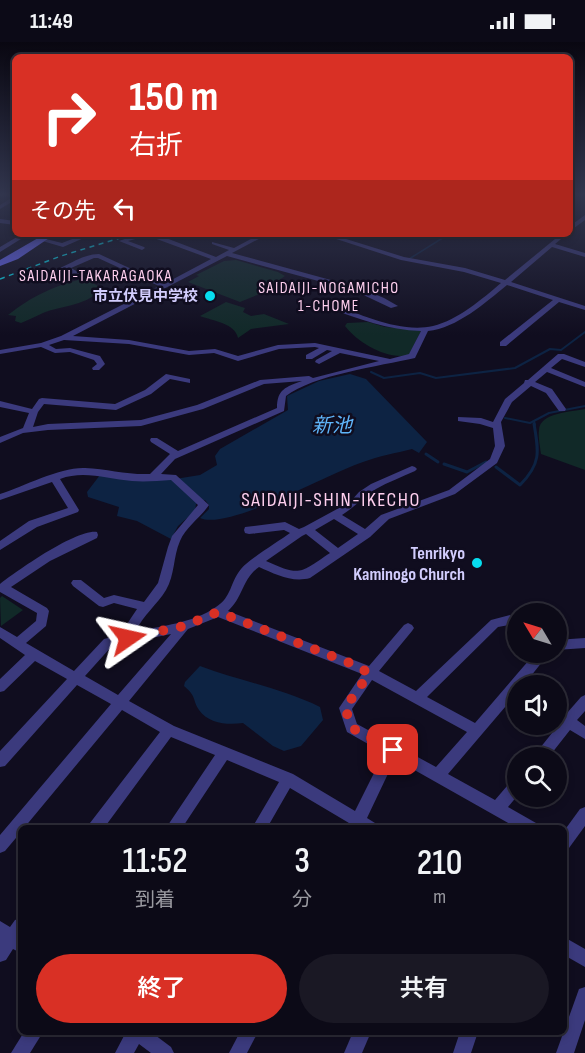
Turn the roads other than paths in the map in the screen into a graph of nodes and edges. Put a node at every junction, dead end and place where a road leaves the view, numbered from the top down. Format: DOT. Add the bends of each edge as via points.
graph roads {
  1 [pos="14,241"];
  2 [pos="40,241"];
  3 [pos="47,241"];
  4 [pos="72,241"];
  5 [pos="123,241"];
  6 [pos="169,241"];
  7 [pos="252,241"];
  8 [pos="347,241"];
  9 [pos="555,241"];
  10 [pos="214,243"];
  11 [pos="551,245"];
  12 [pos="142,248"];
  13 [pos="0,250"];
  14 [pos="235,250"];
  15 [pos="227,254"];
  16 [pos="585,255"];
  17 [pos="216,260"];
  18 [pos="0,263"];
  19 [pos="304,264"];
  20 [pos="65,268"];
  21 [pos="49,273"];
  22 [pos="293,273"];
  23 [pos="85,278"];
  24 [pos="505,283"];
  25 [pos="164,286"];
  26 [pos="559,299"];
  27 [pos="332,306"];
  28 [pos="394,306"];
  29 [pos="585,308"];
  30 [pos="426,328"];
  31 [pos="64,338"];
  32 [pos="503,344"];
  33 [pos="42,345"];
  34 [pos="326,347"];
  35 [pos="340,349"];
  36 [pos="0,352"];
  37 [pos="309,357"];
  38 [pos="390,361"];
  39 [pos="319,362"];
  40 [pos="585,365"];
  41 [pos="96,368"];
  42 [pos="546,369"];
  43 [pos="318,378"];
  44 [pos="188,381"];
  45 [pos="528,382"];
  46 [pos="585,385"];
  47 [pos="0,404"];
  48 [pos="562,409"];
  49 [pos="34,412"];
  50 [pos="461,418"];
  51 [pos="497,426"];
  52 [pos="27,430"];
  53 [pos="0,440"];
  54 [pos="154,440"];
  55 [pos="178,455"];
  56 [pos="412,469"];
  57 [pos="153,477"];
  58 [pos="54,478"];
  59 [pos="2,492"];
  60 [pos="336,515"];
  61 [pos="249,530"];
  62 [pos="303,532"];
  63 [pos="366,534"];
  64 [pos="93,535"];
  65 [pos="0,546"];
  66 [pos="337,554"];
  67 [pos="258,562"];
  68 [pos="76,583"];
  69 [pos="146,608"];
  70 [pos="218,612"];
  71 [pos="507,621"];
  72 [pos="184,626"];
  73 [pos="408,628"];
  74 [pos="0,632"];
  75 [pos="128,638"];
  76 [pos="18,643"];
  77 [pos="585,643"];
  78 [pos="567,644"];
  79 [pos="34,654"];
  80 [pos="369,674"];
  81 [pos="76,677"];
  82 [pos="0,687"];
  83 [pos="418,698"];
  84 [pos="507,698"];
  85 [pos="585,701"];
  86 [pos="121,703"];
  87 [pos="568,722"];
  88 [pos="169,730"];
  89 [pos="476,730"];
  90 [pos="585,733"];
  91 [pos="548,747"];
  92 [pos="393,750"];
  93 [pos="224,753"];
  94 [pos="0,761"];
  95 [pos="438,775"];
  96 [pos="288,779"];
  97 [pos="585,814"];
  98 [pos="504,818"];
  99 [pos="96,825"];
  100 [pos="175,825"];
  101 [pos="261,825"];
  102 [pos="358,825"];
  103 [pos="360,825"];
  104 [pos="523,825"];
  105 [pos="567,839"];
  106 [pos="0,846"];
  107 [pos="13,934"];
  108 [pos="567,947"];
  109 [pos="0,954"];
  110 [pos="585,959"];
  111 [pos="585,995"];
  112 [pos="32,1035"];
  113 [pos="135,1035"];
  114 [pos="141,1035"];
  115 [pos="247,1035"];
  116 [pos="361,1035"];
  117 [pos="468,1035"];
  118 [pos="20,1053"];
  119 [pos="124,1053"];
  120 [pos="165,1053"];
  121 [pos="238,1053"];
  122 [pos="353,1053"];
  123 [pos="462,1053"];
  124 [pos="565,1053"];
  1 -- 13 [label="street"];
  2 -- 18 [label="main road"];
  3 -- 4 [label="street" via="63,245"];
  5 -- 12 [label="street"];
  6 -- 17 [label="street"];
  7 -- 14 [label="street"];
  8 -- 24 [label="street"];
  9 -- 11 [label="street"];
  10 -- 14 [label="street"];
  11 -- 16 [label="street"];
  11 -- 24 [label="street"];
  14 -- 15 [label="street"];
  15 -- 17 [label="street"];
  15 -- 22 [label="street"];
  17 -- 25 [label="street"];
  19 -- 22 [label="street"];
  20 -- 21 [label="street"];
  20 -- 23 [label="street"];
  20 -- 25 [label="street" via="99,256"];
  22 -- 28 [label="street" via="345,284"];
  24 -- 26 [label="street"];
  24 -- 30 [label="street" via="453,322"];
  25 -- 31 [label="street"];
  26 -- 29 [label="street"];
  26 -- 32 [label="street"];
  27 -- 30 [label="street" via="382,324"];
  30 -- 38 [label="street" via="412,356"];
  31 -- 33 [label="street"];
  31 -- 34 [label="street" via="119,340 189,353 215,351 238,359 278,347"];
  33 -- 36 [label="street"];
  33 -- 41 [label="street" via="97,358 101,364"];
  34 -- 35 [label="street"];
  34 -- 37 [label="street"];
  35 -- 38 [label="street"];
  35 -- 39 [label="street"];
  38 -- 43 [label="street"];
  40 -- 42 [label="street" via="561,356"];
  42 -- 45 [label="street"];
  42 -- 46 [label="street"];
  43 -- 52 [label="street" via="263,382 200,407 141,423"];
  43 -- 55 [label="street" via="283,393 281,409 262,420"];
  44 -- 49 [label="street" via="169,376 148,392 116,407 42,401"];
  45 -- 48 [label="street" via="549,391"];
  45 -- 51 [label="street" via="508,400"];
  47 -- 49 [label="street"];
  49 -- 52 [label="street"];
  50 -- 51 [label="street"];
  51 -- 63 [label="street" via="500,446 494,461 452,492 385,517"];
  52 -- 53 [label="street"];
  54 -- 55 [label="street"];
  55 -- 57 [label="street"];
  56 -- 60 [label="street" via="374,486"];
  57 -- 58 [label="street" via="84,471"];
  57 -- 69 [label="street" via="173,477 204,505 179,531 160,591"];
  58 -- 59 [label="street"];
  58 -- 65 [label="street" via="74,510 33,525"];
  60 -- 62 [label="street"];
  60 -- 63 [label="street"];
  61 -- 62 [label="street" via="285,526"];
  62 -- 66 [label="street"];
  62 -- 67 [label="street"];
  63 -- 66 [label="street"];
  64 -- 76 [label="street" via="33,564 3,588 43,611 42,623"];
  66 -- 67 [label="street" via="300,576"];
  67 -- 70 [label="street" via="244,571 235,594"];
  68 -- 69 [label="street" via="103,603 114,599"];
  69 -- 75 [label="street" via="129,628"];
  70 -- 72 [label="street"];
  70 -- 80 [label="street" via="360,667"];
  71 -- 83 [label="street" via="495,623"];
  72 -- 75 [label="street"];
  72 -- 86 [label="street"];
  73 -- 80 [label="street"];
  74 -- 76 [label="street"];
  75 -- 81 [label="street" via="108,642"];
  76 -- 79 [label="street"];
  77 -- 78 [label="street"];
  79 -- 81 [label="street"];
  79 -- 82 [label="street"];
  80 -- 83 [label="street"];
  80 -- 92 [label="street" via="345,708 352,728"];
  81 -- 86 [label="street"];
  81 -- 94 [label="street"];
  83 -- 89 [label="street"];
  84 -- 89 [label="street"];
  85 -- 87 [label="street"];
  86 -- 88 [label="street"];
  86 -- 106 [label="street"];
  87 -- 90 [label="street"];
  87 -- 91 [label="street"];
  88 -- 93 [label="street"];
  88 -- 99 [label="street"];
  89 -- 95 [label="street"];
  92 -- 95 [label="street"];
  92 -- 103 [label="street"];
  93 -- 96 [label="street"];
  93 -- 100 [label="street"];
  95 -- 98 [label="street"];
  96 -- 101 [label="street"];
  96 -- 102 [label="street"];
  97 -- 105 [label="street"];
  98 -- 104 [label="street"];
  107 -- 109 [label="street"];
  108 -- 110 [label="street"];
  111 -- 124 [label="street"];
  112 -- 118 [label="street"];
  113 -- 119 [label="street"];
  114 -- 120 [label="street"];
  115 -- 121 [label="street"];
  116 -- 122 [label="street"];
  117 -- 123 [label="street"];
}
